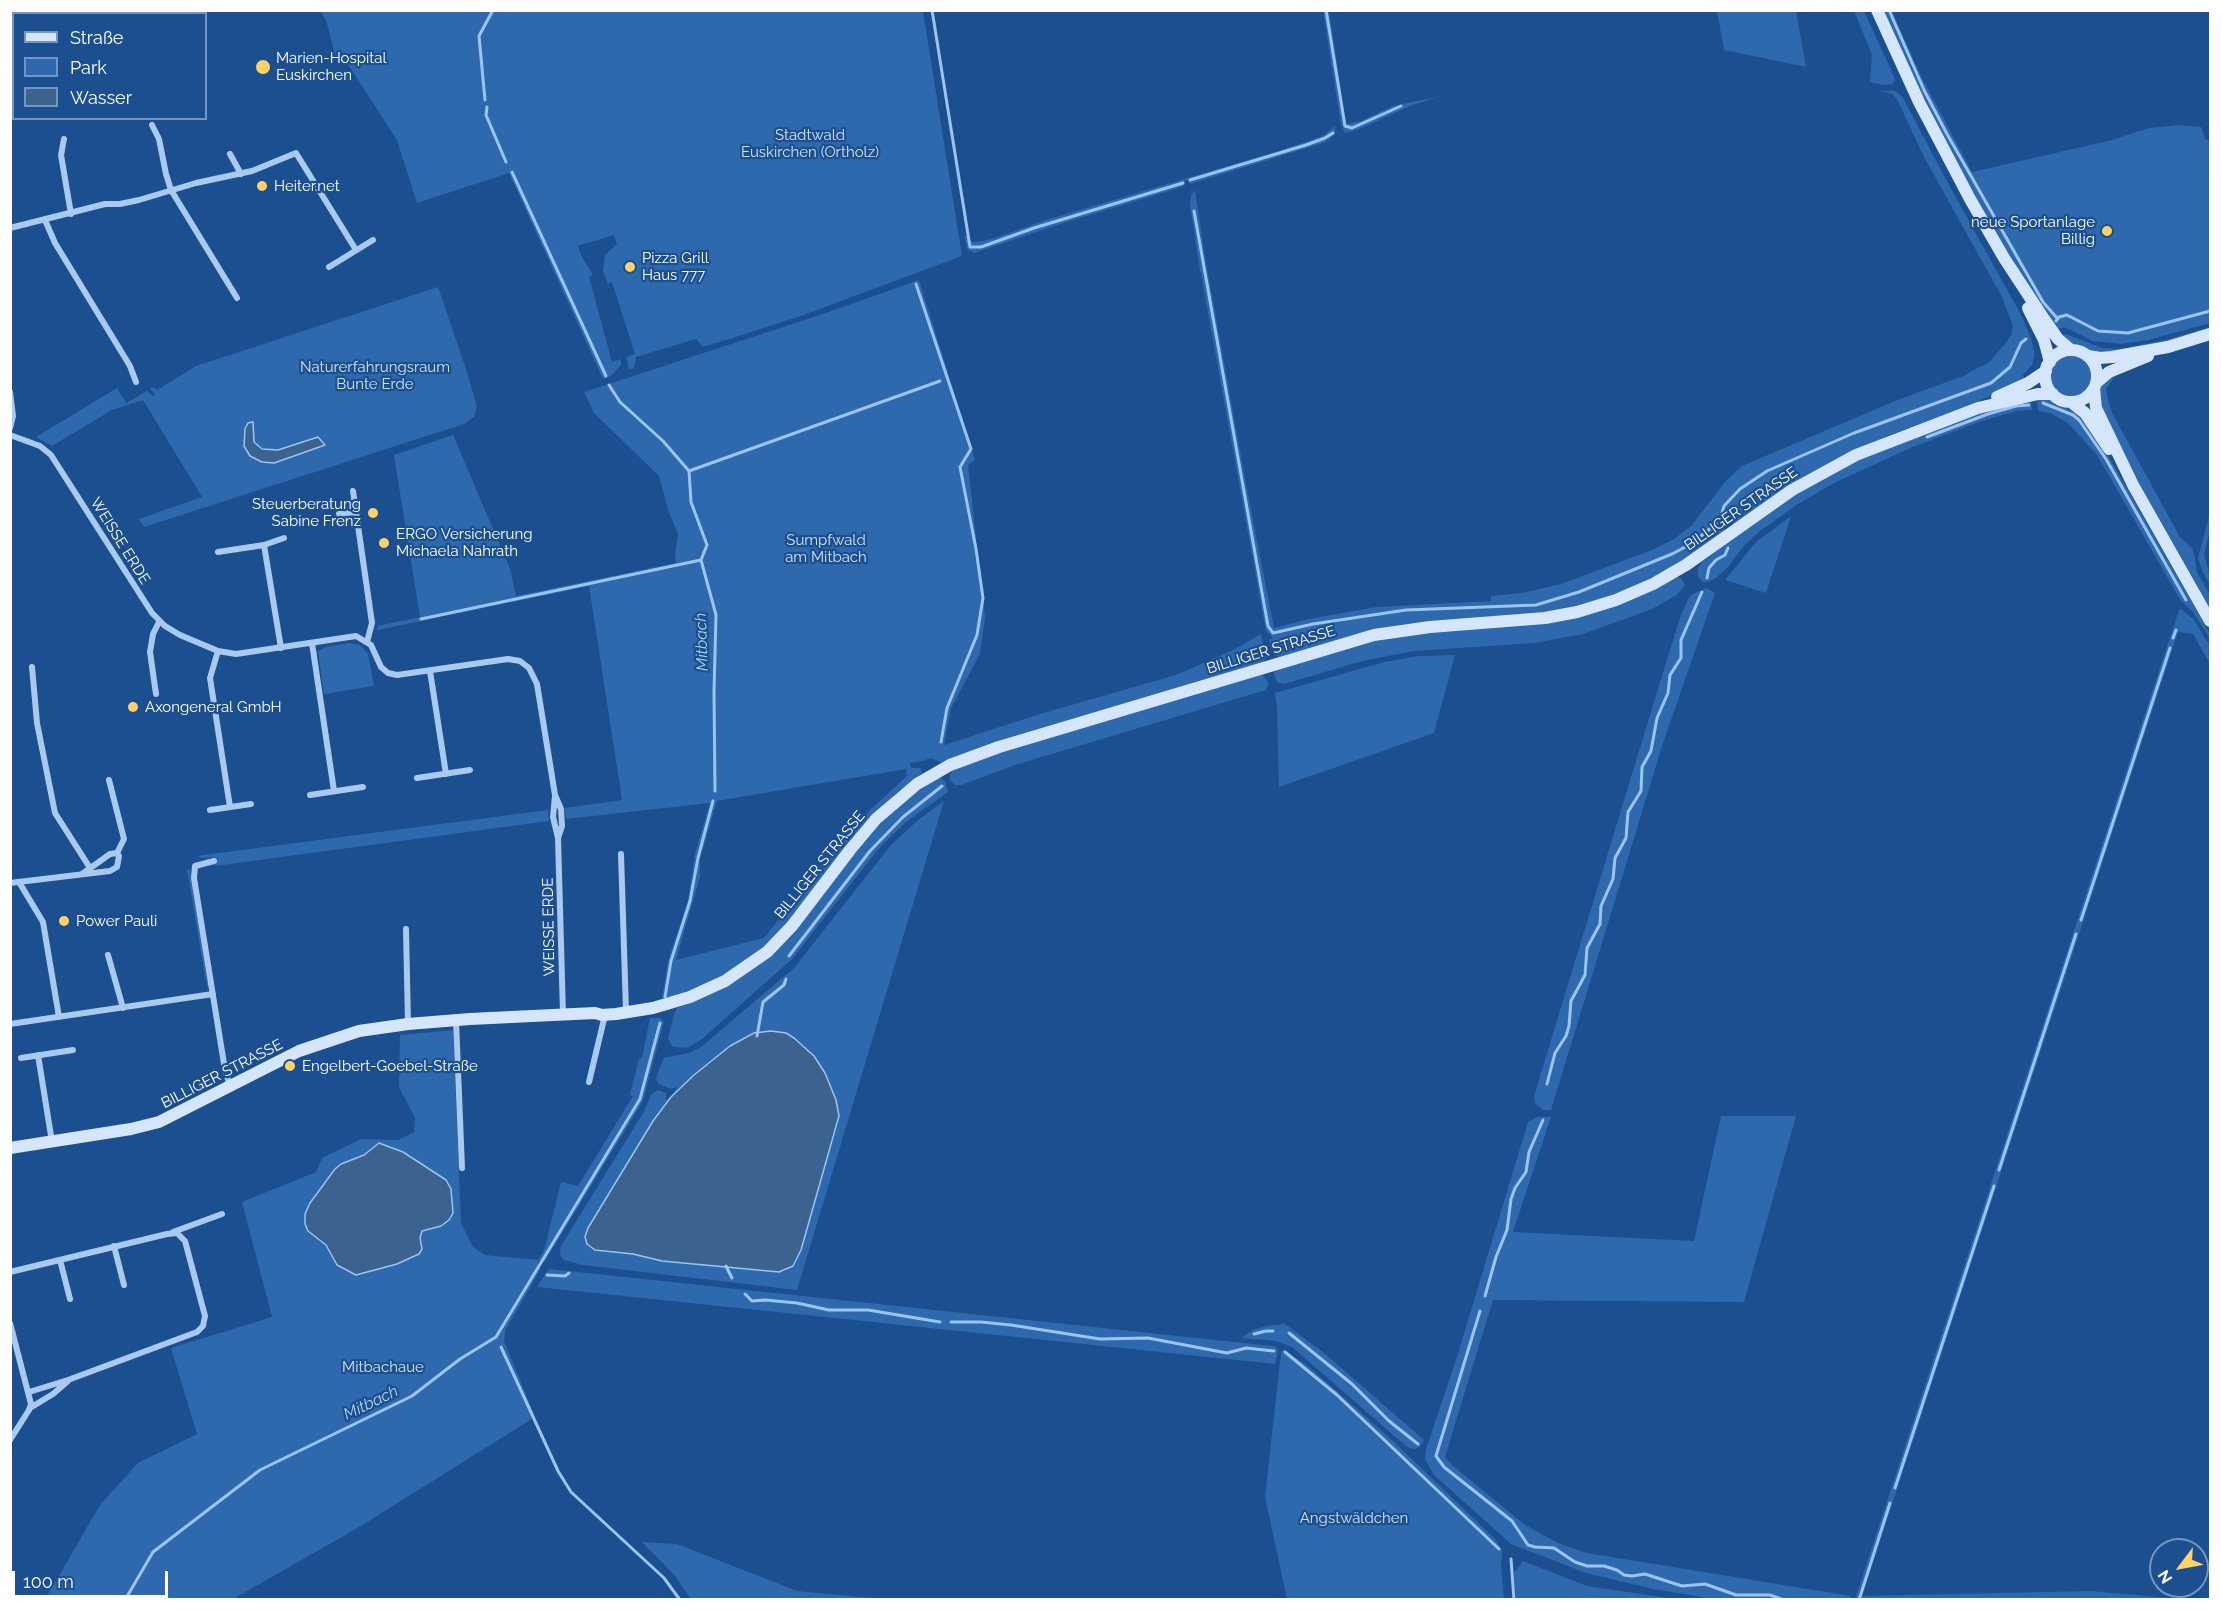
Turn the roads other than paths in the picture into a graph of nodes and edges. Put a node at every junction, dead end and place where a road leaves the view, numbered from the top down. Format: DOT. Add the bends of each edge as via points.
graph roads {
  1 [pos="1877,10"];
  2 [pos="152,125"];
  3 [pos="64,139"];
  4 [pos="230,154"];
  5 [pos="242,174"];
  6 [pos="171,190"];
  7 [pos="71,214"];
  8 [pos="45,220"];
  9 [pos="10,228"];
  10 [pos="373,240"];
  11 [pos="356,250"];
  12 [pos="2004,258"];
  13 [pos="329,267"];
  14 [pos="237,298"];
  15 [pos="2211,334"];
  16 [pos="2168,347"];
  17 [pos="2071,350"];
  18 [pos="2088,356"];
  19 [pos="2048,366"];
  20 [pos="136,382"];
  21 [pos="2095,386"];
  22 [pos="10,392"];
  23 [pos="2053,394"];
  24 [pos="2071,402"];
  25 [pos="1978,408"];
  26 [pos="10,428"];
  27 [pos="10,435"];
  28 [pos="2133,485"];
  29 [pos="353,492"];
  30 [pos="355,512"];
  31 [pos="339,514"];
  32 [pos="284,538"];
  33 [pos="264,545"];
  34 [pos="218,552"];
  35 [pos="2211,621"];
  36 [pos="159,622"];
  37 [pos="367,642"];
  38 [pos="312,643"];
  39 [pos="281,648"];
  40 [pos="218,651"];
  41 [pos="32,667"];
  42 [pos="430,671"];
  43 [pos="156,694"];
  44 [pos="470,770"];
  45 [pos="446,774"];
  46 [pos="417,778"];
  47 [pos="109,780"];
  48 [pos="363,787"];
  49 [pos="334,791"];
  50 [pos="310,795"];
  51 [pos="250,804"];
  52 [pos="230,807"];
  53 [pos="210,810"];
  54 [pos="117,853"];
  55 [pos="621,854"];
  56 [pos="214,861"];
  57 [pos="90,868"];
  58 [pos="82,874"];
  59 [pos="19,882"];
  60 [pos="10,883"];
  61 [pos="406,929"];
  62 [pos="108,955"];
  63 [pos="213,994"];
  64 [pos="123,1008"];
  65 [pos="626,1011"];
  66 [pos="563,1014"];
  67 [pos="605,1015"];
  68 [pos="59,1017"];
  69 [pos="456,1020"];
  70 [pos="10,1024"];
  71 [pos="408,1024"];
  72 [pos="73,1050"];
  73 [pos="38,1055"];
  74 [pos="21,1058"];
  75 [pos="589,1082"];
  76 [pos="230,1087"];
  77 [pos="52,1142"];
  78 [pos="10,1148"];
  79 [pos="462,1167"];
  80 [pos="222,1214"];
  81 [pos="173,1233"];
  82 [pos="114,1246"];
  83 [pos="60,1260"];
  84 [pos="10,1272"];
  85 [pos="124,1285"];
  86 [pos="70,1299"];
  87 [pos="10,1323"];
  88 [pos="12,1337"];
  89 [pos="68,1380"];
  90 [pos="28,1392"];
  91 [pos="30,1408"];
  92 [pos="10,1440"];
  1 -- 12 [label="street" via="1928,119"];
  2 -- 6 [label="street"];
  3 -- 7 [label="street" via="62,155"];
  4 -- 5 [label="street"];
  5 -- 6 [label="street"];
  5 -- 11 [label="street" via="296,153"];
  6 -- 7 [label="street"];
  6 -- 14 [label="street"];
  7 -- 8 [label="street"];
  8 -- 9 [label="street"];
  8 -- 20 [label="street"];
  10 -- 11 [label="street"];
  11 -- 13 [label="street"];
  12 -- 17 [label="street" via="2055,335"];
  12 -- 19 [label="street" via="2043,336"];
  15 -- 16 [label="street"];
  16 -- 18 [label="street" via="2106,358"];
  16 -- 21 [label="street" via="2109,372"];
  17 -- 18 [label="street"];
  17 -- 19 [label="street" via="2059,353"];
  18 -- 21 [label="street" via="2096,367"];
  19 -- 23 [label="street" via="2046,382"];
  19 -- 25 [label="street, BILLIGER STRASSE" via="2028,383"];
  21 -- 24 [label="street" via="2085,399"];
  21 -- 28 [label="street" via="2096,408"];
  22 -- 26 [label="street"];
  23 -- 24 [label="street"];
  23 -- 25 [label="street, BILLIGER STRASSE"];
  24 -- 28 [label="street" via="2085,413"];
  25 -- 65 [label="street, BILLIGER STRASSE" via="1880,444 1819,474 1686,565 1616,600 1545,618 1374,635 950,765 918,784 876,819 792,926 752,964 690,997"];
  27 -- 36 [label="street, WEISSE ERDE" via="40,446 51,455"];
  28 -- 35 [label="street"];
  29 -- 30 [label="street"];
  30 -- 31 [label="street"];
  30 -- 37 [label="street" via="372,623"];
  32 -- 33 [label="street"];
  33 -- 34 [label="street"];
  33 -- 39 [label="street"];
  36 -- 40 [label="street, WEISSE ERDE"];
  36 -- 43 [label="street" via="150,652"];
  37 -- 38 [label="street, WEISSE ERDE" via="351,636"];
  37 -- 42 [label="street, WEISSE ERDE" via="381,667 393,675"];
  38 -- 39 [label="street, WEISSE ERDE"];
  38 -- 49 [label="street"];
  39 -- 40 [label="street, WEISSE ERDE" via="236,654"];
  40 -- 52 [label="street" via="210,678"];
  41 -- 57 [label="street" via="37,723 55,813"];
  42 -- 45 [label="street"];
  42 -- 66 [label="street, WEISSE ERDE" via="508,659 529,668 537,684 555,795 561,809 558,838"];
  44 -- 45 [label="street"];
  45 -- 46 [label="street"];
  47 -- 54 [label="street" via="124,839"];
  48 -- 49 [label="street"];
  49 -- 50 [label="street"];
  51 -- 52 [label="street"];
  52 -- 53 [label="street"];
  54 -- 57 [label="street"];
  54 -- 58 [label="street" via="119,862 115,869"];
  55 -- 65 [label="street"];
  56 -- 63 [label="street" via="195,866 194,879"];
  57 -- 58 [label="street"];
  58 -- 59 [label="street"];
  59 -- 60 [label="street"];
  59 -- 68 [label="street" via="44,922"];
  61 -- 71 [label="street"];
  62 -- 64 [label="street"];
  63 -- 64 [label="street"];
  63 -- 76 [label="street"];
  64 -- 68 [label="street"];
  65 -- 67 [label="street, BILLIGER STRASSE"];
  66 -- 67 [label="street, BILLIGER STRASSE"];
  66 -- 69 [label="street, BILLIGER STRASSE"];
  67 -- 75 [label="street"];
  68 -- 70 [label="street"];
  69 -- 71 [label="street, BILLIGER STRASSE"];
  69 -- 79 [label="street"];
  71 -- 76 [label="street, BILLIGER STRASSE" via="325,1041"];
  72 -- 73 [label="street"];
  73 -- 74 [label="street"];
  73 -- 77 [label="street"];
  76 -- 77 [label="street, BILLIGER STRASSE" via="159,1122"];
  77 -- 78 [label="street, BILLIGER STRASSE"];
  80 -- 81 [label="street"];
  81 -- 82 [label="street"];
  81 -- 89 [label="street" via="185,1241 205,1316 202,1329"];
  82 -- 83 [label="street"];
  82 -- 85 [label="street"];
  83 -- 84 [label="street"];
  83 -- 86 [label="street"];
  87 -- 88 [label="street"];
  88 -- 90 [label="street"];
  89 -- 90 [label="street"];
  89 -- 91 [label="street"];
  90 -- 91 [label="street"];
  91 -- 92 [label="street"];
}
